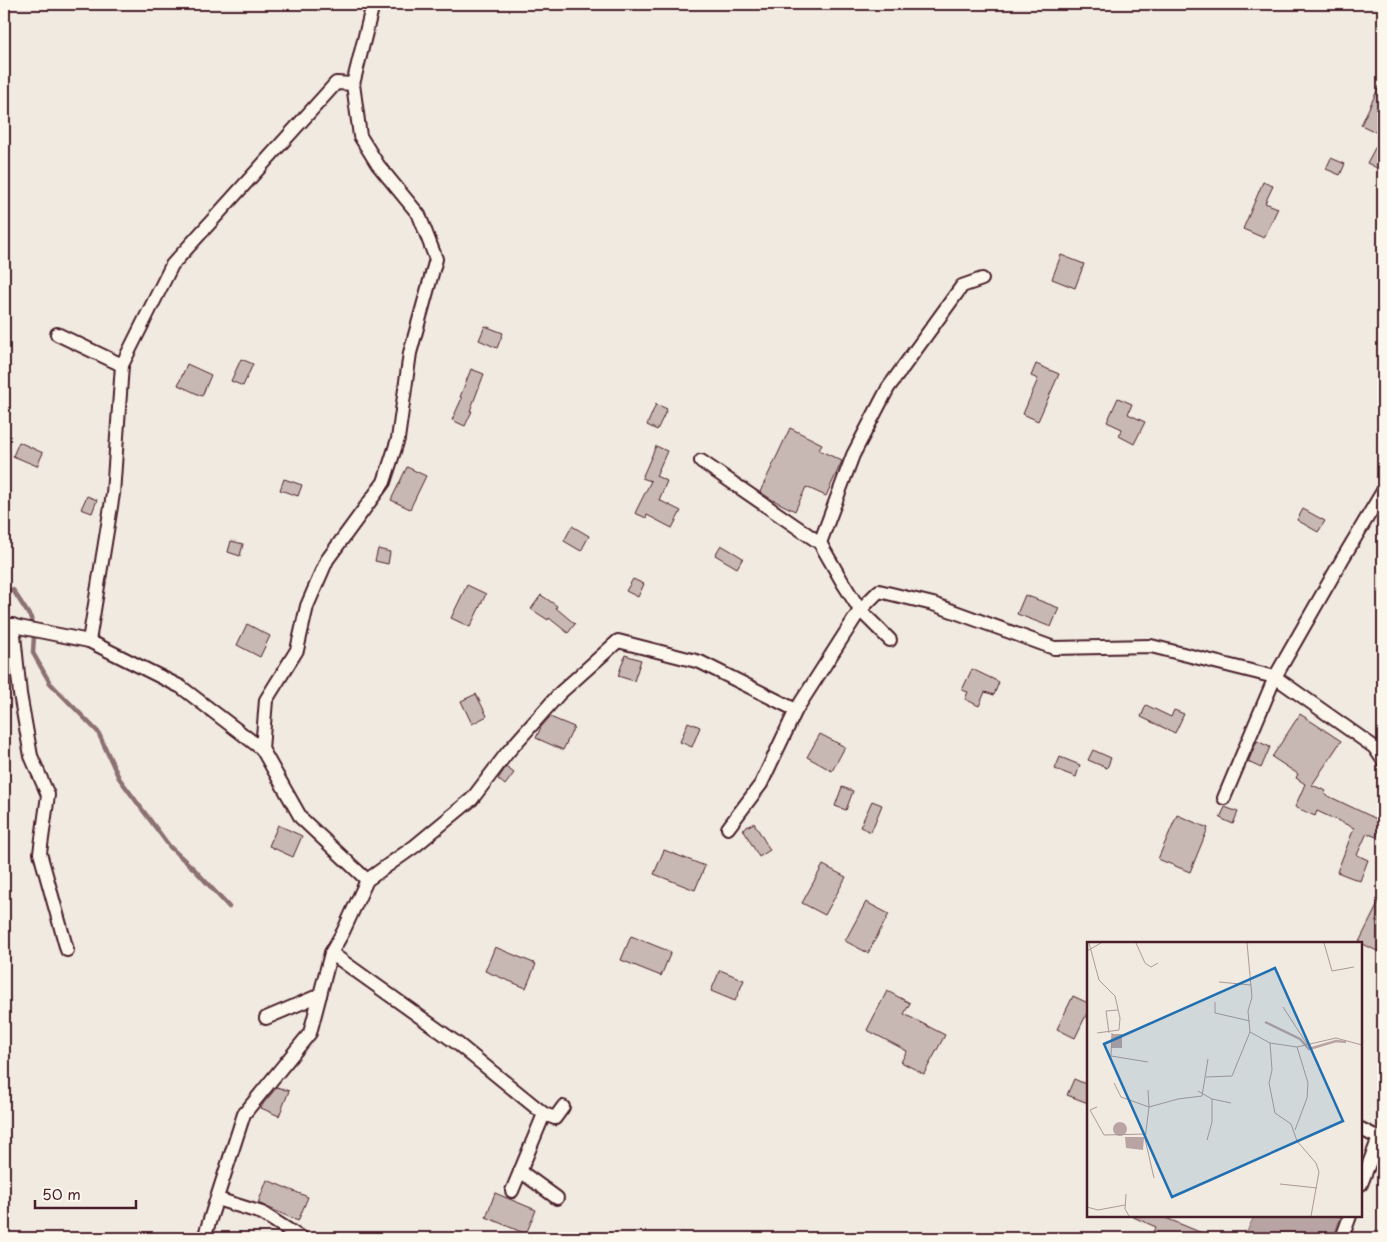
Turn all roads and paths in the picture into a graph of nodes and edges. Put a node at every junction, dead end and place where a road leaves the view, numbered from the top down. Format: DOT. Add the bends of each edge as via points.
graph roads {
  1 [pos="373,4"];
  2 [pos="353,84"];
  3 [pos="982,279"];
  4 [pos="57,334"];
  5 [pos="122,365"];
  6 [pos="701,461"];
  7 [pos="1383,491"];
  8 [pos="1379,505"];
  9 [pos="820,543"];
  10 [pos="860,610"];
  11 [pos="8,624"];
  12 [pos="890,640"];
  13 [pos="89,641"];
  14 [pos="1275,677"];
  15 [pos="796,710"];
  16 [pos="262,749"];
  17 [pos="1383,760"];
  18 [pos="1224,798"];
  19 [pos="728,828"];
  20 [pos="367,880"];
  21 [pos="67,950"];
  22 [pos="331,953"];
  23 [pos="320,994"];
  24 [pos="266,1018"];
  25 [pos="563,1108"];
  26 [pos="544,1114"];
  27 [pos="1362,1130"];
  28 [pos="520,1171"];
  29 [pos="1362,1181"];
  30 [pos="512,1191"];
  31 [pos="557,1198"];
  32 [pos="217,1199"];
  33 [pos="1350,1217"];
  34 [pos="204,1238"];
  35 [pos="301,1238"];
  36 [pos="1342,1238"];
  1 -- 2 [label="street"];
  2 -- 5 [label="street" via="336,83 172,265"];
  2 -- 16 [label="street" via="360,136 378,165 419,215 436,259 410,353 398,439 384,482 327,560 307,606 297,650 266,700"];
  3 -- 9 [label="street" via="962,286 888,388 853,455"];
  4 -- 5 [label="street"];
  5 -- 13 [label="street" via="114,494"];
  6 -- 9 [label="street"];
  7 -- 8 [label="street"];
  8 -- 14 [label="street" via="1342,558"];
  9 -- 10 [label="street"];
  10 -- 12 [label="street"];
  10 -- 14 [label="street" via="878,591 933,604 1054,648 1151,646"];
  10 -- 15 [label="street"];
  11 -- 13 [label="street"];
  11 -- 21 [label="street" via="31,756 48,795 40,853"];
  13 -- 16 [label="street" via="181,686"];
  14 -- 17 [label="street" via="1374,747"];
  14 -- 18 [label="street"];
  15 -- 19 [label="street" via="762,784"];
  15 -- 20 [label="street" via="700,662 618,641 560,693 472,799"];
  16 -- 20 [label="street" via="302,818"];
  20 -- 22 [label="street"];
  22 -- 23 [label="street"];
  22 -- 26 [label="street" via="458,1044"];
  23 -- 24 [label="street"];
  23 -- 32 [label="street" via="310,1033 244,1114"];
  25 -- 26 [label="street" via="555,1118"];
  26 -- 28 [label="street"];
  27 -- 29 [label="street" via="1379,1138"];
  28 -- 30 [label="street"];
  28 -- 31 [label="street"];
  32 -- 34 [label="street"];
  32 -- 35 [label="street" via="262,1213"];
  33 -- 36 [label="street"];
}
